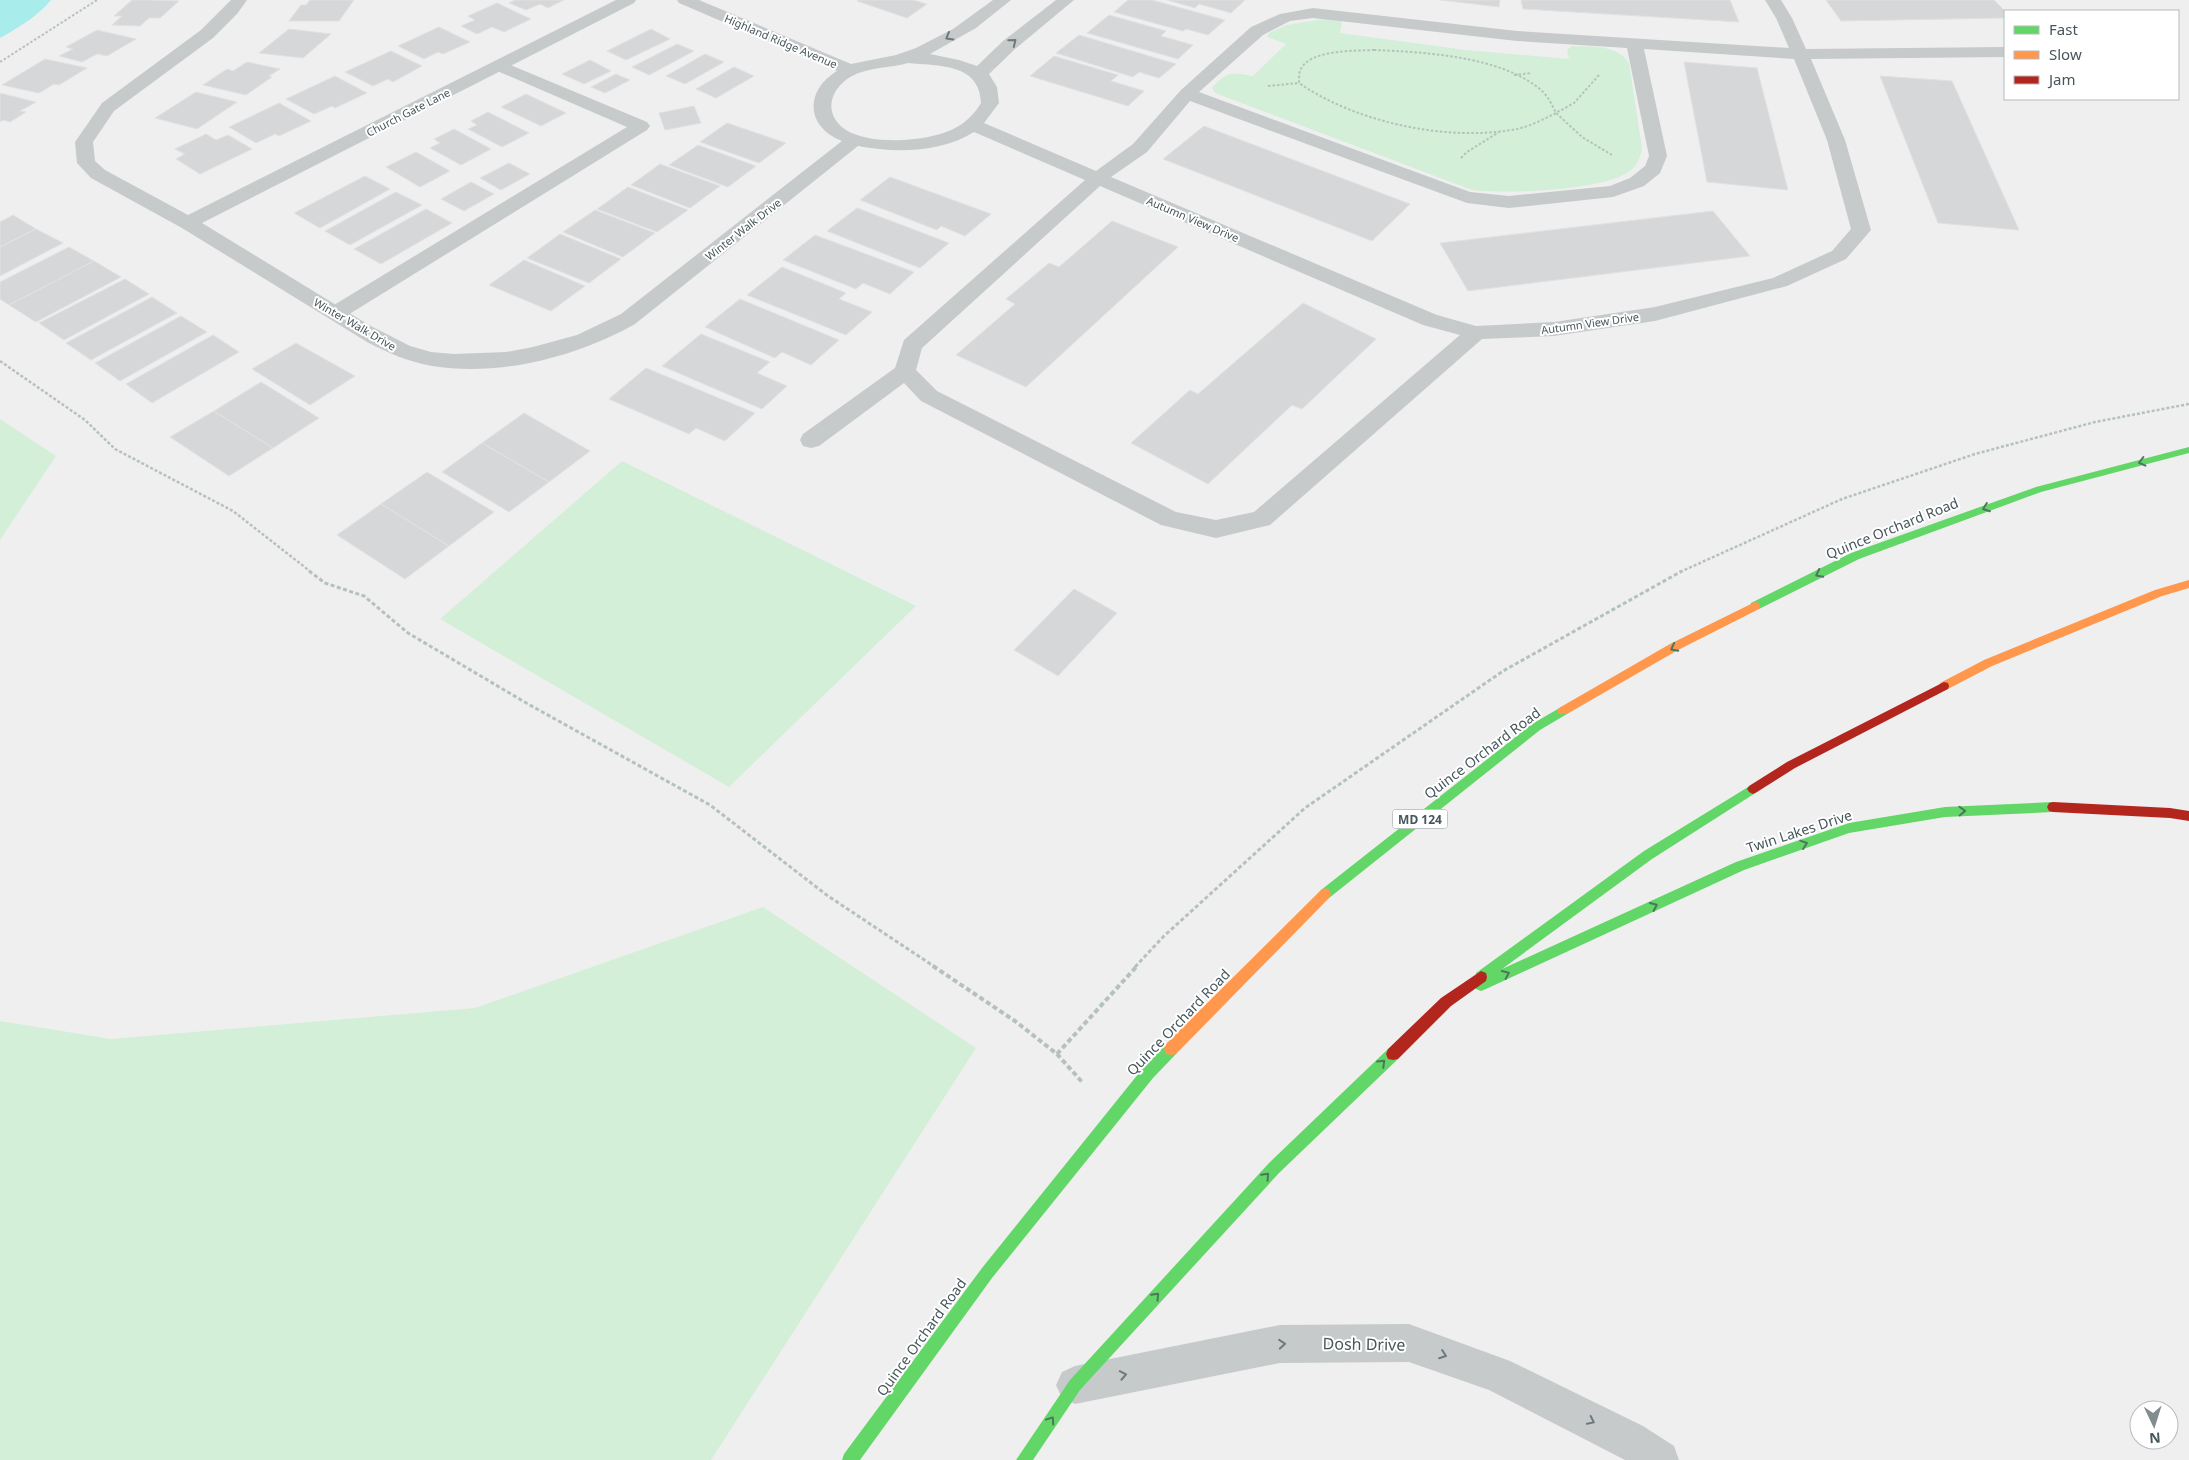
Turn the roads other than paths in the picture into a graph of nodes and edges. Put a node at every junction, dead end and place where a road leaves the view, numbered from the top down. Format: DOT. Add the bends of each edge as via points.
graph roads {
  1 [pos="239,0"];
  2 [pos="628,0"];
  3 [pos="685,0"];
  4 [pos="1003,0"];
  5 [pos="1066,0"];
  6 [pos="1773,0"];
  7 [pos="1634,43"];
  8 [pos="2004,52"];
  9 [pos="1801,54"];
  10 [pos="909,58"];
  11 [pos="501,66"];
  12 [pos="850,70"];
  13 [pos="978,75"];
  14 [pos="1188,94"];
  15 [pos="973,125"];
  16 [pos="856,139"];
  17 [pos="1098,178"];
  18 [pos="187,223"];
  19 [pos="336,313"];
  20 [pos="1476,333"];
  21 [pos="905,371"];
  22 [pos="811,440"];
  23 [pos="2189,450"];
  24 [pos="2189,584"];
  25 [pos="2189,816"];
  26 [pos="1446,1002"];
  27 [pos="1075,1385"];
  28 [pos="850,1460"];
  29 [pos="1024,1460"];
  30 [pos="1660,1460"];
  1 -- 18 [label="street, Winter Walk Drive" via="207,34 108,108 84,142 86,163 98,174"];
  2 -- 11 [label="street, Church Gate Lane"];
  3 -- 12 [label="street, Highland Ridge Avenue"];
  4 -- 10 [label="street, one-way" via="972,23"];
  13 -- 5 [label="street, one-way" via="1009,45"];
  6 -- 9 [label="street, Autumn View Drive"];
  7 -- 9 [label="street"];
  7 -- 14 [label="street" via="1517,36 1313,13 1286,18 1257,30"];
  7 -- 14 [label="street" via="1658,156 1653,169 1637,182 1613,191 1509,202 1467,197"];
  8 -- 9 [label="street"];
  9 -- 20 [label="street, Autumn View Drive" via="1836,140 1861,230 1839,255 1780,282 1655,314 1554,329"];
  10 -- 12 [label="street"];
  10 -- 13 [label="street" via="942,60"];
  11 -- 18 [label="street, Church Gate Lane"];
  11 -- 19 [label="street" via="641,126"];
  12 -- 16 [label="street" via="833,82 825,92 821,106 831,128"];
  13 -- 15 [label="street" via="988,86 990,103"];
  14 -- 17 [label="street" via="1140,148"];
  15 -- 16 [label="street" via="958,134 929,143 894,146"];
  15 -- 17 [label="street, Autumn View Drive"];
  16 -- 19 [label="street, Winter Walk Drive" via="628,319 587,340 495,360 431,359 391,346"];
  17 -- 20 [label="street, Autumn View Drive" via="1430,320"];
  17 -- 21 [label="street" via="912,344"];
  18 -- 19 [label="street, Winter Walk Drive"];
  20 -- 21 [label="street" via="1261,519 1216,529 1170,519 1153,511 929,396"];
  21 -- 22 [label="street"];
  23 -- 28 [label="main road, Quince Orchard Road / MD 124, one-way" via="2039,488 1855,556 1674,647 1536,727 1321,897 1148,1073 986,1273"];
  24 -- 26 [label="main road" via="1988,663 1791,765 1648,855"];
  26 -- 25 [label="main road, Twin Lakes Drive, one-way" via="1740,866 1849,828 1945,812 2063,807"];
  27 -- 26 [label="main road, one-way" via="1274,1168"];
  29 -- 27 [label="main road, one-way"];
  27 -- 30 [label="street, Dosh Drive, one-way" via="1280,1344 1409,1343 1497,1374 1629,1440"];
}
